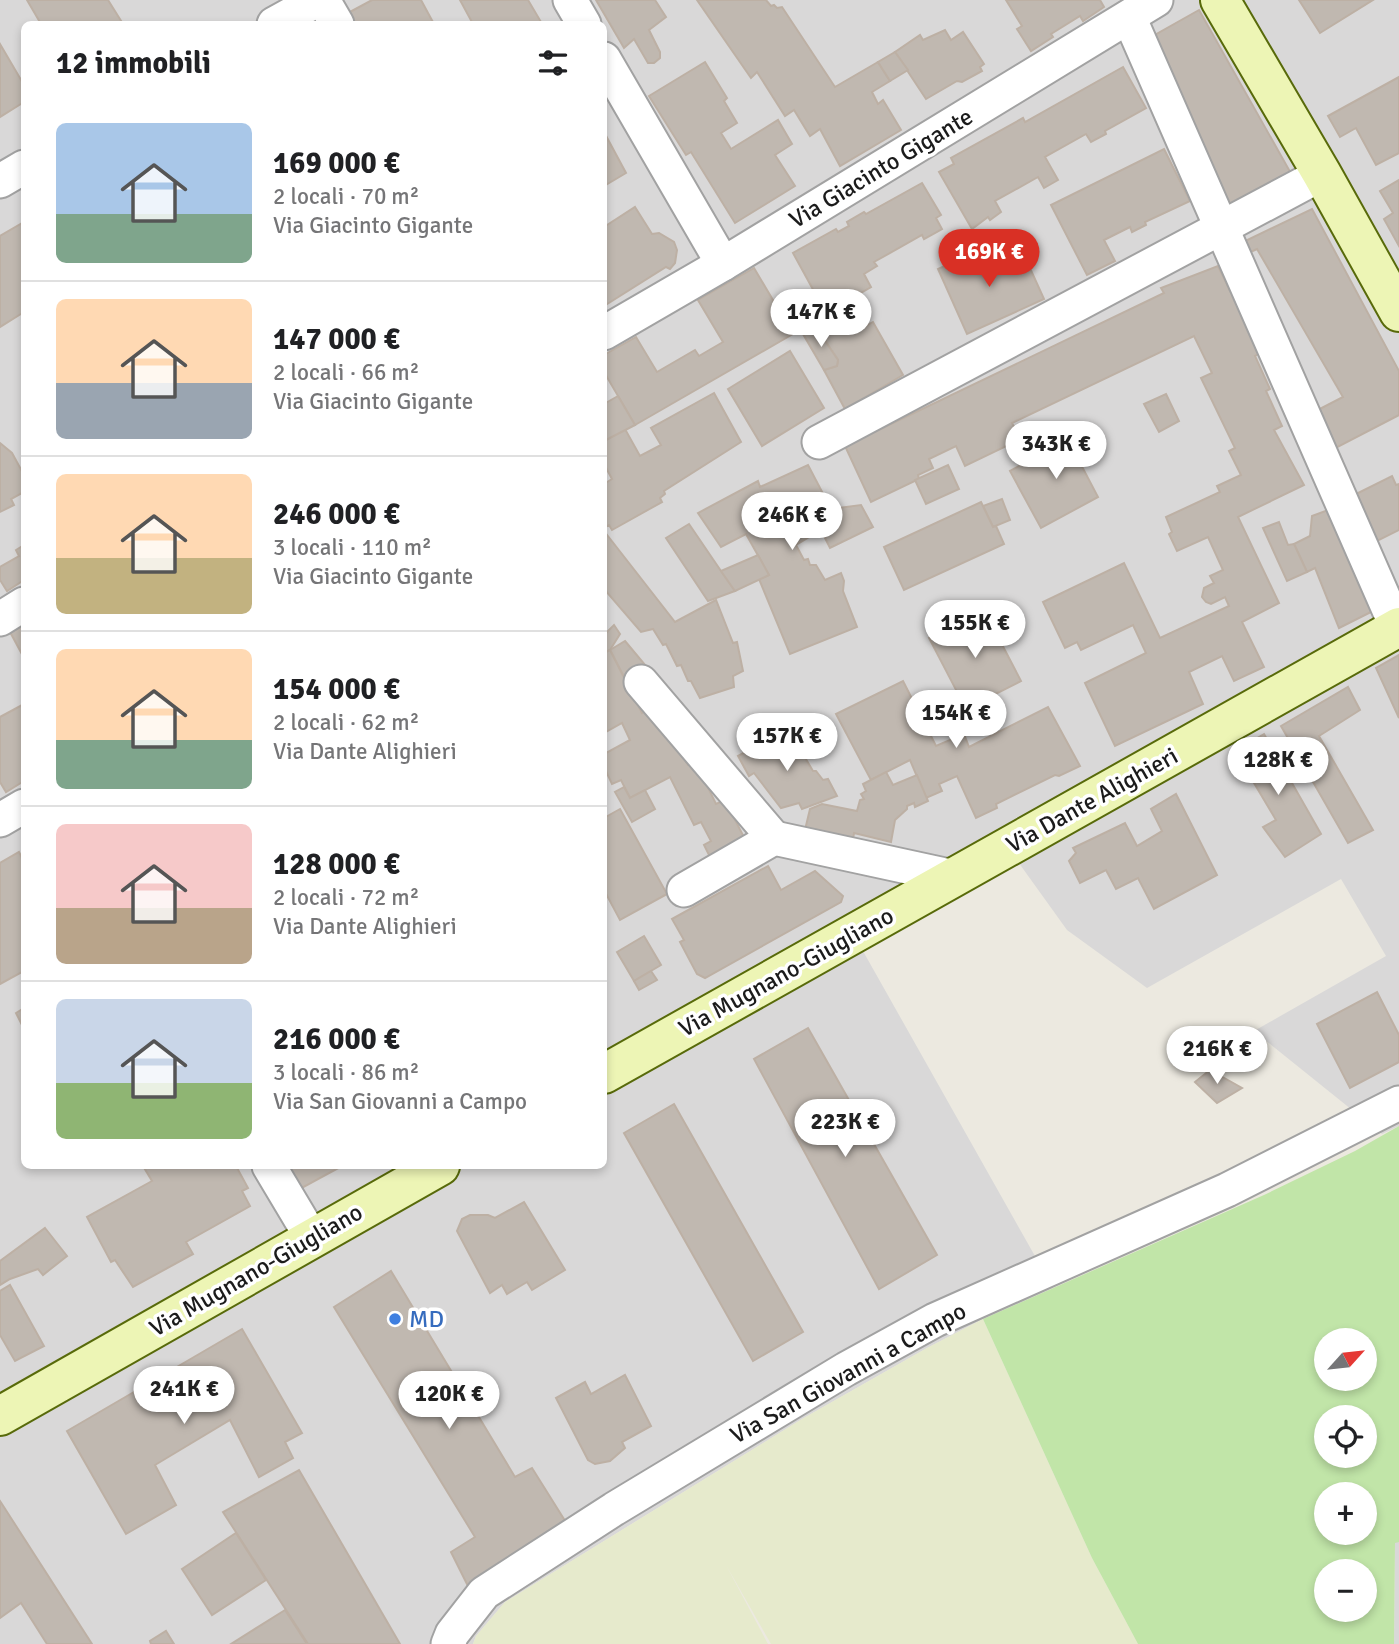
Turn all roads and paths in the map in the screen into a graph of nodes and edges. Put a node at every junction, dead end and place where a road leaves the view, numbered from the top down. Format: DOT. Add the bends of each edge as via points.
graph roads {
  1 [pos="317,0"];
  2 [pos="323,0"];
  3 [pos="570,0"];
  4 [pos="1220,0"];
  5 [pos="1142,9"];
  6 [pos="279,21"];
  7 [pos="335,21"];
  8 [pos="582,21"];
  9 [pos="607,64"];
  10 [pos="21,169"];
  11 [pos="1322,174"];
  12 [pos="0,181"];
  13 [pos="1221,227"];
  14 [pos="723,264"];
  15 [pos="1399,312"];
  16 [pos="607,331"];
  17 [pos="819,442"];
  18 [pos="21,606"];
  19 [pos="0,619"];
  20 [pos="1398,628"];
  21 [pos="641,682"];
  22 [pos="21,808"];
  23 [pos="0,820"];
  24 [pos="774,838"];
  25 [pos="961,873"];
  26 [pos="684,890"];
  27 [pos="607,1071"];
  28 [pos="1399,1103"];
  29 [pos="272,1169"];
  30 [pos="435,1169"];
  31 [pos="312,1238"];
  32 [pos="0,1416"];
  33 [pos="448,1644"];
  1 -- 6 [label="street"];
  2 -- 7 [label="street"];
  3 -- 8 [label="street"];
  4 -- 11 [label="main road"];
  5 -- 13 [label="street"];
  5 -- 14 [label="street, Via Giacinto Gigante"];
  9 -- 14 [label="street"];
  10 -- 12 [label="street"];
  11 -- 13 [label="street"];
  11 -- 15 [label="main road"];
  13 -- 17 [label="street"];
  13 -- 20 [label="street"];
  14 -- 16 [label="street, Via Giacinto Gigante"];
  18 -- 19 [label="street"];
  20 -- 25 [label="main road, Via Dante Alighieri"];
  21 -- 24 [label="street"];
  22 -- 23 [label="street"];
  24 -- 25 [label="street"];
  24 -- 26 [label="street"];
  25 -- 27 [label="main road, Via Mugnano-Giugliano"];
  28 -- 33 [label="street, Via San Giovanni a Campo" via="1227,1191 935,1320 846,1369 484,1593"];
  29 -- 31 [label="street"];
  30 -- 31 [label="main road, Via Mugnano-Giugliano"];
  31 -- 32 [label="main road, Via Mugnano-Giugliano"];
}
